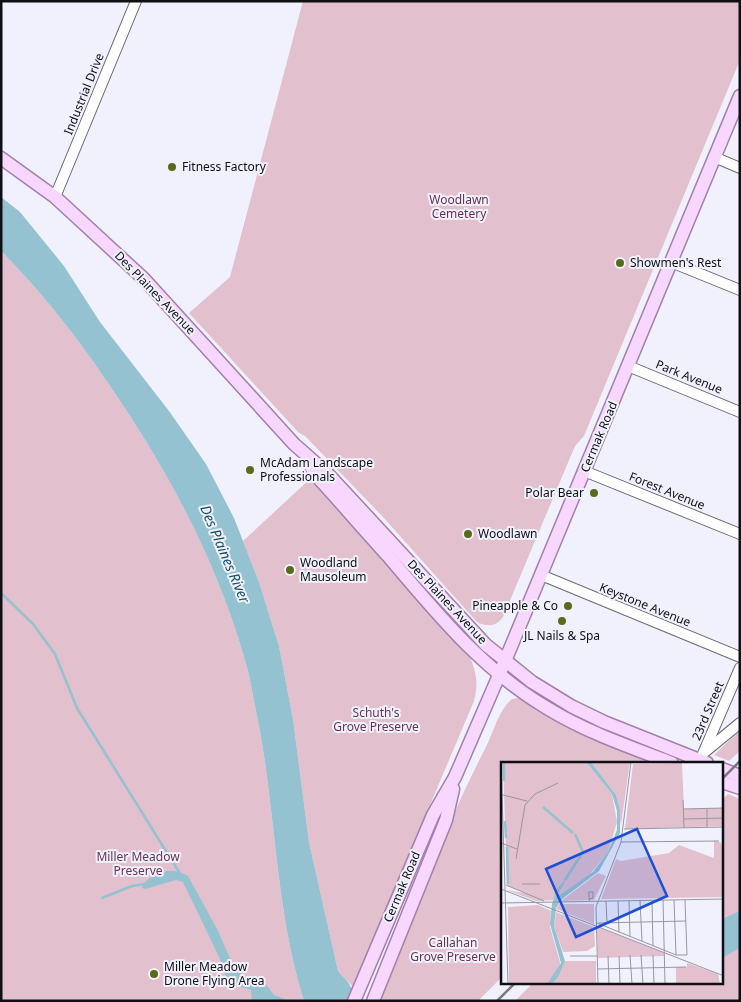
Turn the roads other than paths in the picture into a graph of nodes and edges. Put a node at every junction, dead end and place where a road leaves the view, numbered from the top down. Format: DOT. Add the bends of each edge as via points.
graph roads {
  1 [pos="136,1"];
  2 [pos="740,96"];
  3 [pos="1,158"];
  4 [pos="714,158"];
  5 [pos="740,168"];
  6 [pos="55,197"];
  7 [pos="671,262"];
  8 [pos="740,290"];
  9 [pos="628,366"];
  10 [pos="740,412"];
  11 [pos="294,444"];
  12 [pos="584,471"];
  13 [pos="740,534"];
  14 [pos="541,575"];
  15 [pos="740,657"];
  16 [pos="506,660"];
  17 [pos="740,668"];
  18 [pos="500,673"];
  19 [pos="740,723"];
  20 [pos="702,760"];
  21 [pos="669,762"];
  22 [pos="724,770"];
  23 [pos="740,776"];
  24 [pos="455,777"];
  25 [pos="724,783"];
  26 [pos="740,788"];
  27 [pos="356,997"];
  28 [pos="373,1001"];
  1 -- 6 [label="street, Industrial Drive"];
  2 -- 4 [label="main road, Cermak Road"];
  3 -- 6 [label="main road, Des Plaines Avenue"];
  4 -- 5 [label="street"];
  4 -- 7 [label="main road, Cermak Road"];
  6 -- 11 [label="main road, Des Plaines Avenue" via="144,280"];
  7 -- 8 [label="street"];
  7 -- 9 [label="main road, Cermak Road"];
  9 -- 10 [label="street, Park Avenue"];
  9 -- 12 [label="main road, Cermak Road"];
  11 -- 16 [label="main road, Des Plaines Avenue" via="328,474 475,634"];
  11 -- 18 [label="main road, Des Plaines Avenue" via="321,481 458,636"];
  12 -- 13 [label="street, Forest Avenue"];
  12 -- 14 [label="main road, Cermak Road"];
  14 -- 15 [label="street, Keystone Avenue"];
  14 -- 16 [label="main road, Cermak Road"];
  16 -- 18 [label="main road, Cermak Road"];
  16 -- 20 [label="main road, Des Plaines Avenue" via="532,682 580,710"];
  17 -- 20 [label="street, 23rd Street"];
  18 -- 21 [label="main road, Des Plaines Avenue" via="525,694 566,719"];
  18 -- 24 [label="main road, Cermak Road"];
  19 -- 20 [label="street"];
  22 -- 23 [label="main road"];
  24 -- 27 [label="main road, Cermak Road" via="433,815"];
  24 -- 28 [label="main road, Cermak Road" via="446,820"];
  25 -- 26 [label="main road"];
}
